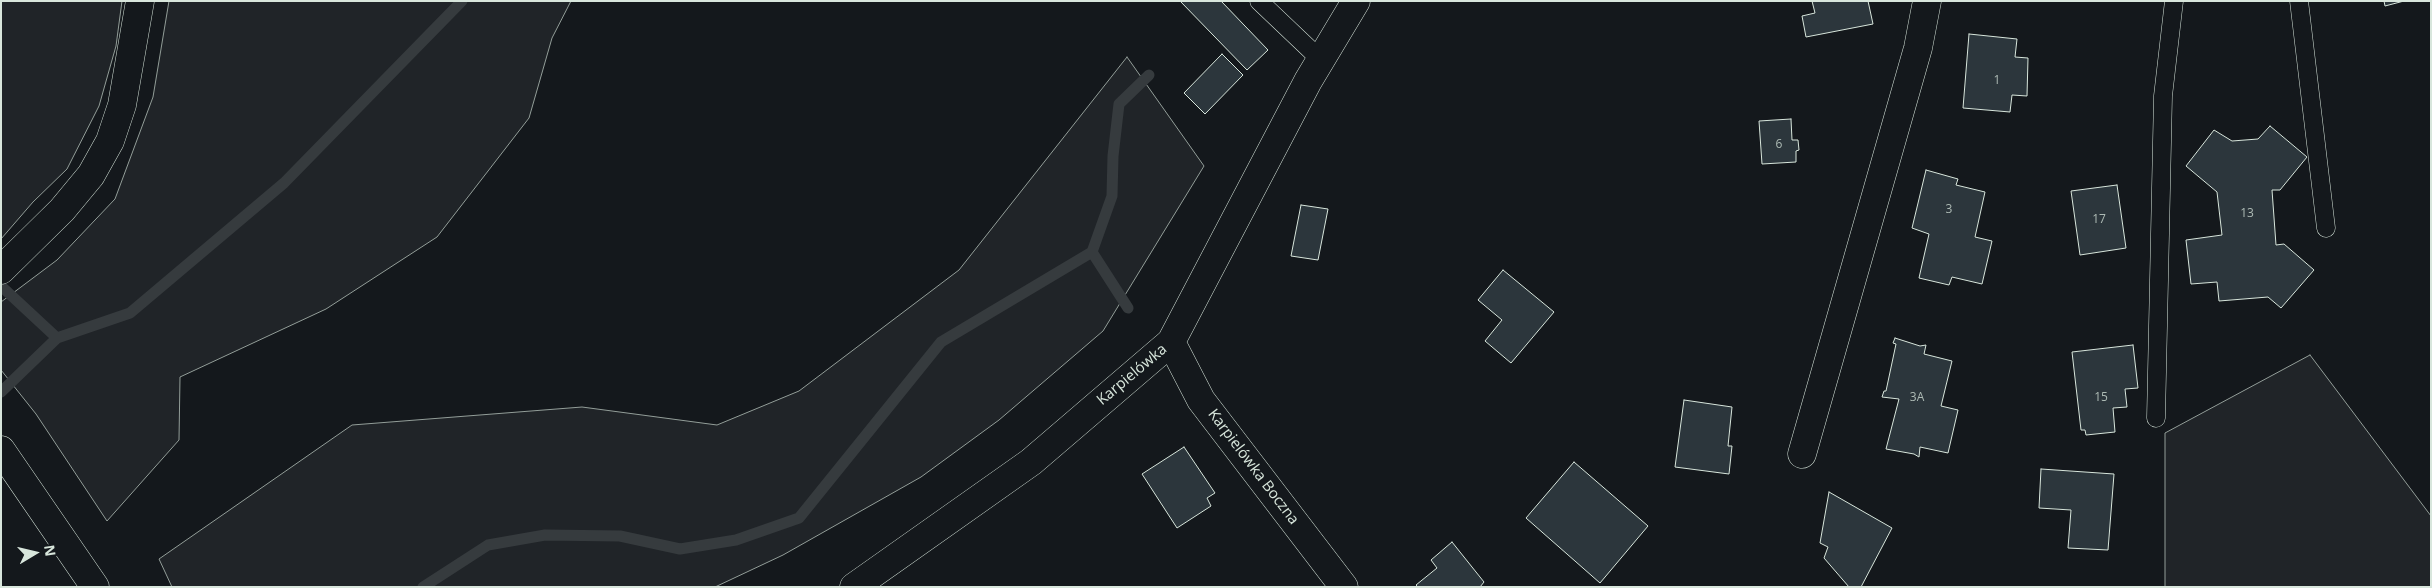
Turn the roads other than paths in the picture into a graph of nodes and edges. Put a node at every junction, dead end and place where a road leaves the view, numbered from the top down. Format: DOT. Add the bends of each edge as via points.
graph roads {
  1 [pos="140,1"];
  2 [pos="1259,1"];
  3 [pos="1356,1"];
  4 [pos="1928,1"];
  5 [pos="2174,1"];
  6 [pos="2299,1"];
  7 [pos="1321,60"];
  8 [pos="2326,228"];
  9 [pos="1,270"];
  10 [pos="1171,342"];
  11 [pos="2156,418"];
  12 [pos="1,450"];
  13 [pos="1802,454"];
  14 [pos="95,587"];
  15 [pos="854,587"];
  16 [pos="1344,587"];
  1 -- 9 [label="street" via="122,105 110,141 91,175 62,210"];
  2 -- 7 [label="lane"];
  3 -- 7 [label="street, Karpielówka"];
  4 -- 13 [label="street" via="1918,48"];
  5 -- 11 [label="lane" via="2163,96"];
  6 -- 8 [label="lane"];
  7 -- 10 [label="street, Karpielówka"];
  10 -- 15 [label="street, Karpielówka" via="1031,462"];
  10 -- 16 [label="street, Karpielówka Boczna" via="1201,400"];
  12 -- 14 [label="street"];
}
